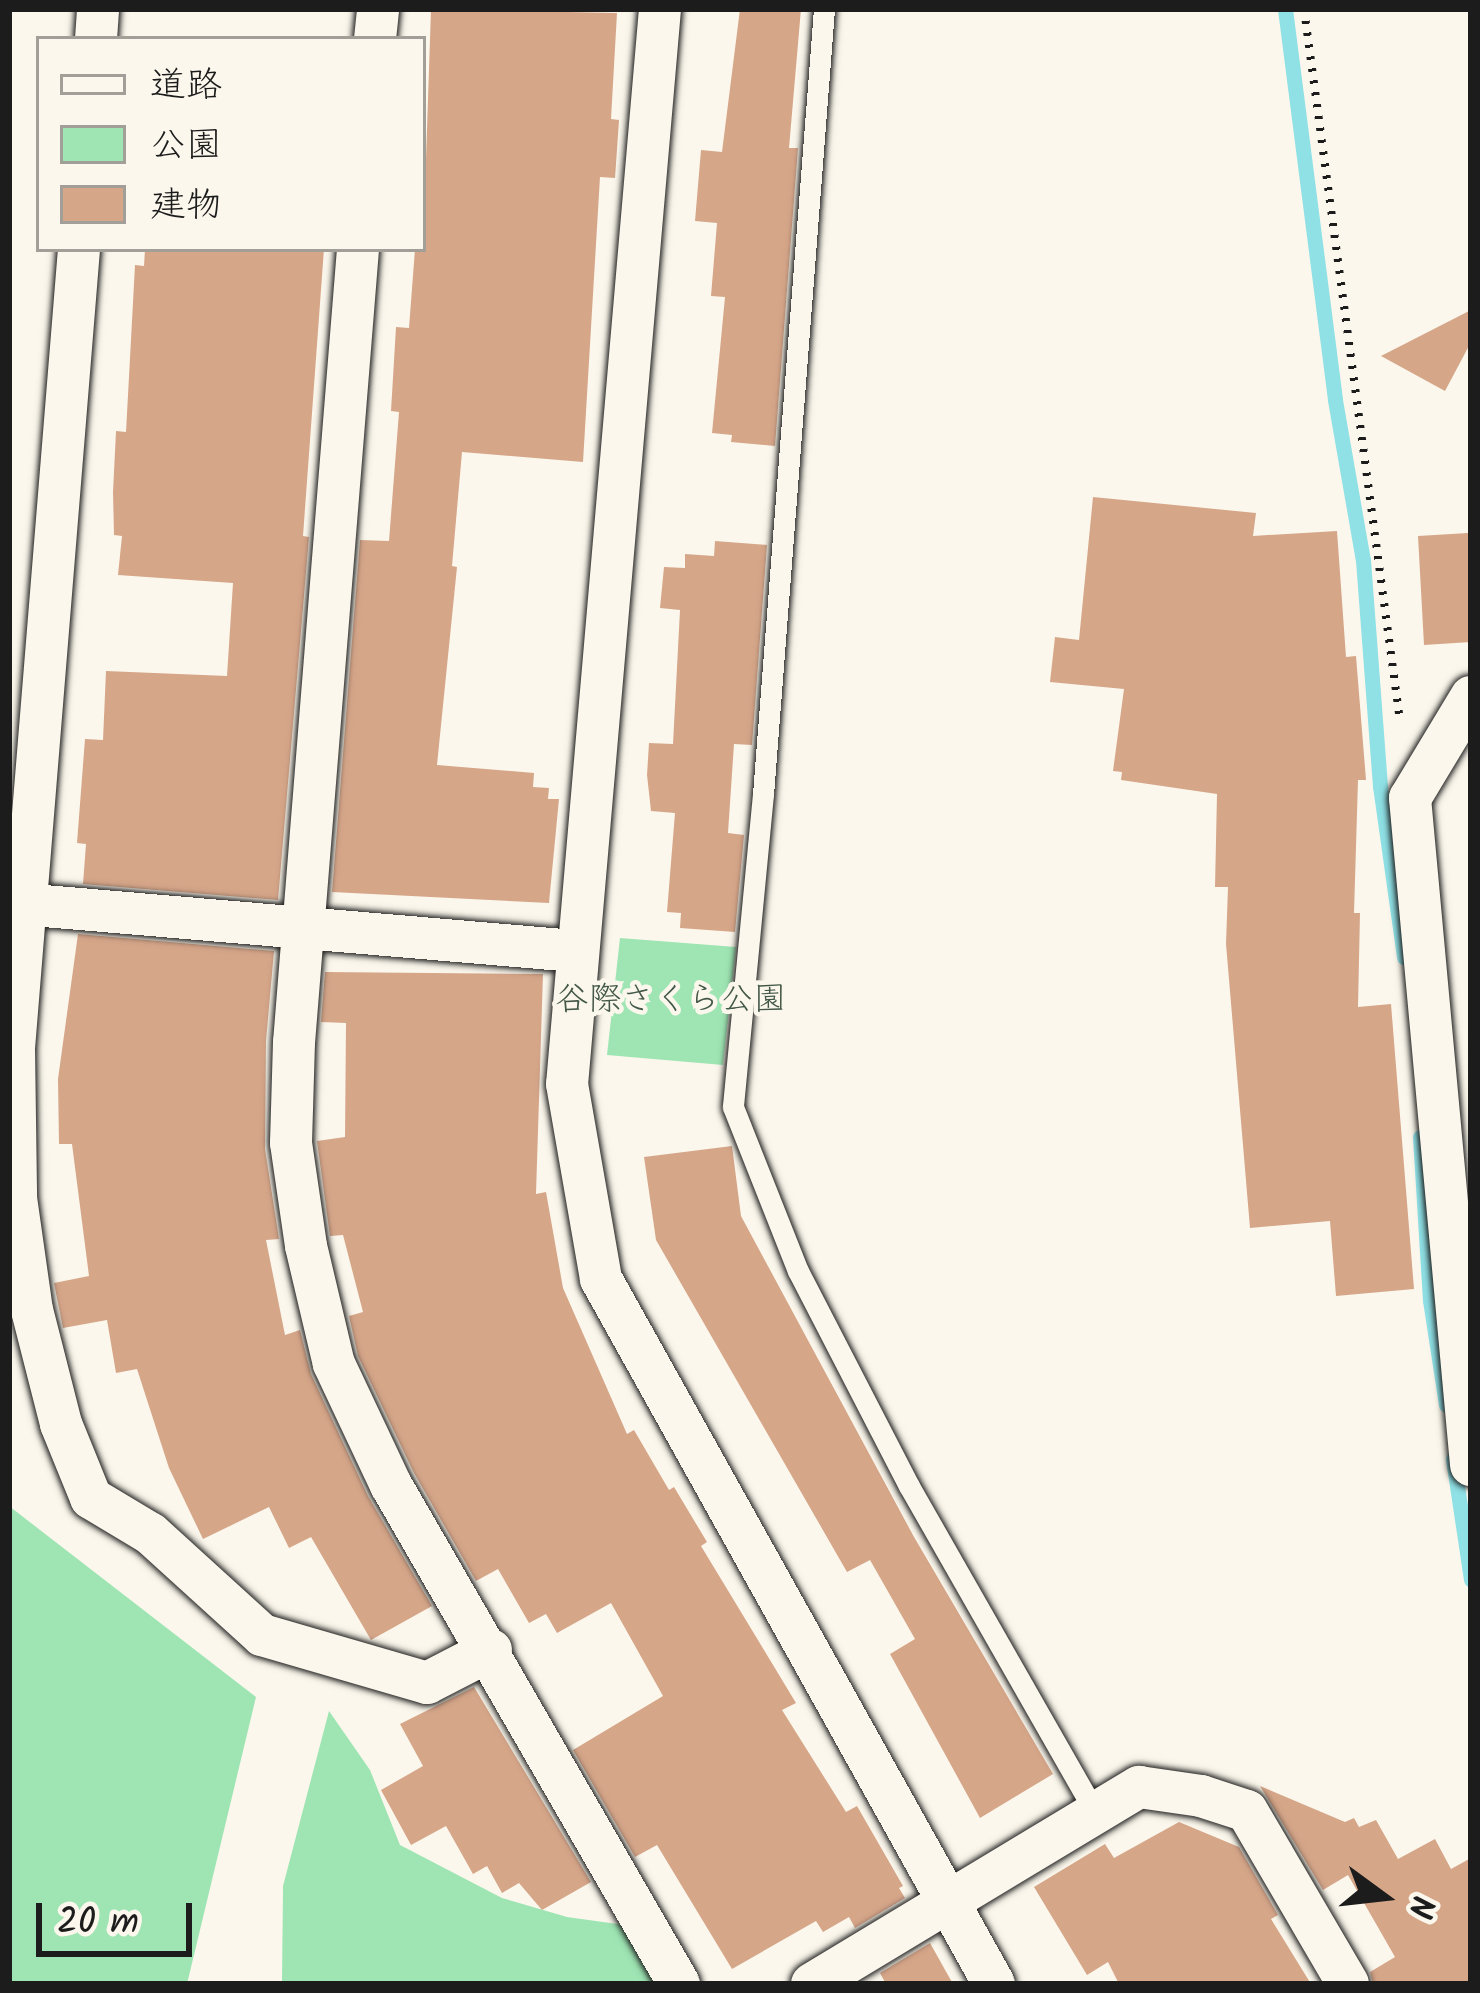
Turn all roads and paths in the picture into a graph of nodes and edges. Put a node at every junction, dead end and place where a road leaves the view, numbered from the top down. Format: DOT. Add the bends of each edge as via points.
graph roads {
  1 [pos="660,9"];
  2 [pos="824,9"];
  3 [pos="1304,9"];
  4 [pos="79,252"];
  5 [pos="358,252"];
  6 [pos="1471,697"];
  7 [pos="1410,798"];
  8 [pos="18,904"];
  9 [pos="302,930"];
  10 [pos="575,951"];
  11 [pos="1471,1465"];
  12 [pos="491,1650"];
  13 [pos="1095,1812"];
  14 [pos="946,1899"];
  15 [pos="680,1984"];
  16 [pos="812,1984"];
  17 [pos="994,1984"];
  18 [pos="1348,1984"];
  1 -- 10 [label="street"];
  2 -- 13 [label="lane" via="733,1107 798,1271 909,1486"];
  3 -- 7 [label="path"];
  4 -- 8 [label="street"];
  5 -- 9 [label="street"];
  6 -- 7 [label="street"];
  7 -- 11 [label="street"];
  8 -- 9 [label="street"];
  8 -- 12 [label="street" via="16,1198 32,1310 61,1424 91,1498 151,1534 262,1635 427,1683"];
  9 -- 10 [label="street"];
  9 -- 12 [label="street" via="291,1143 334,1364 391,1485"];
  10 -- 14 [label="street" via="567,1084 601,1279"];
  12 -- 15 [label="street"];
  13 -- 14 [label="street"];
  13 -- 18 [label="street" via="1139,1787 1247,1811"];
  14 -- 16 [label="street"];
  14 -- 17 [label="street"];
}
